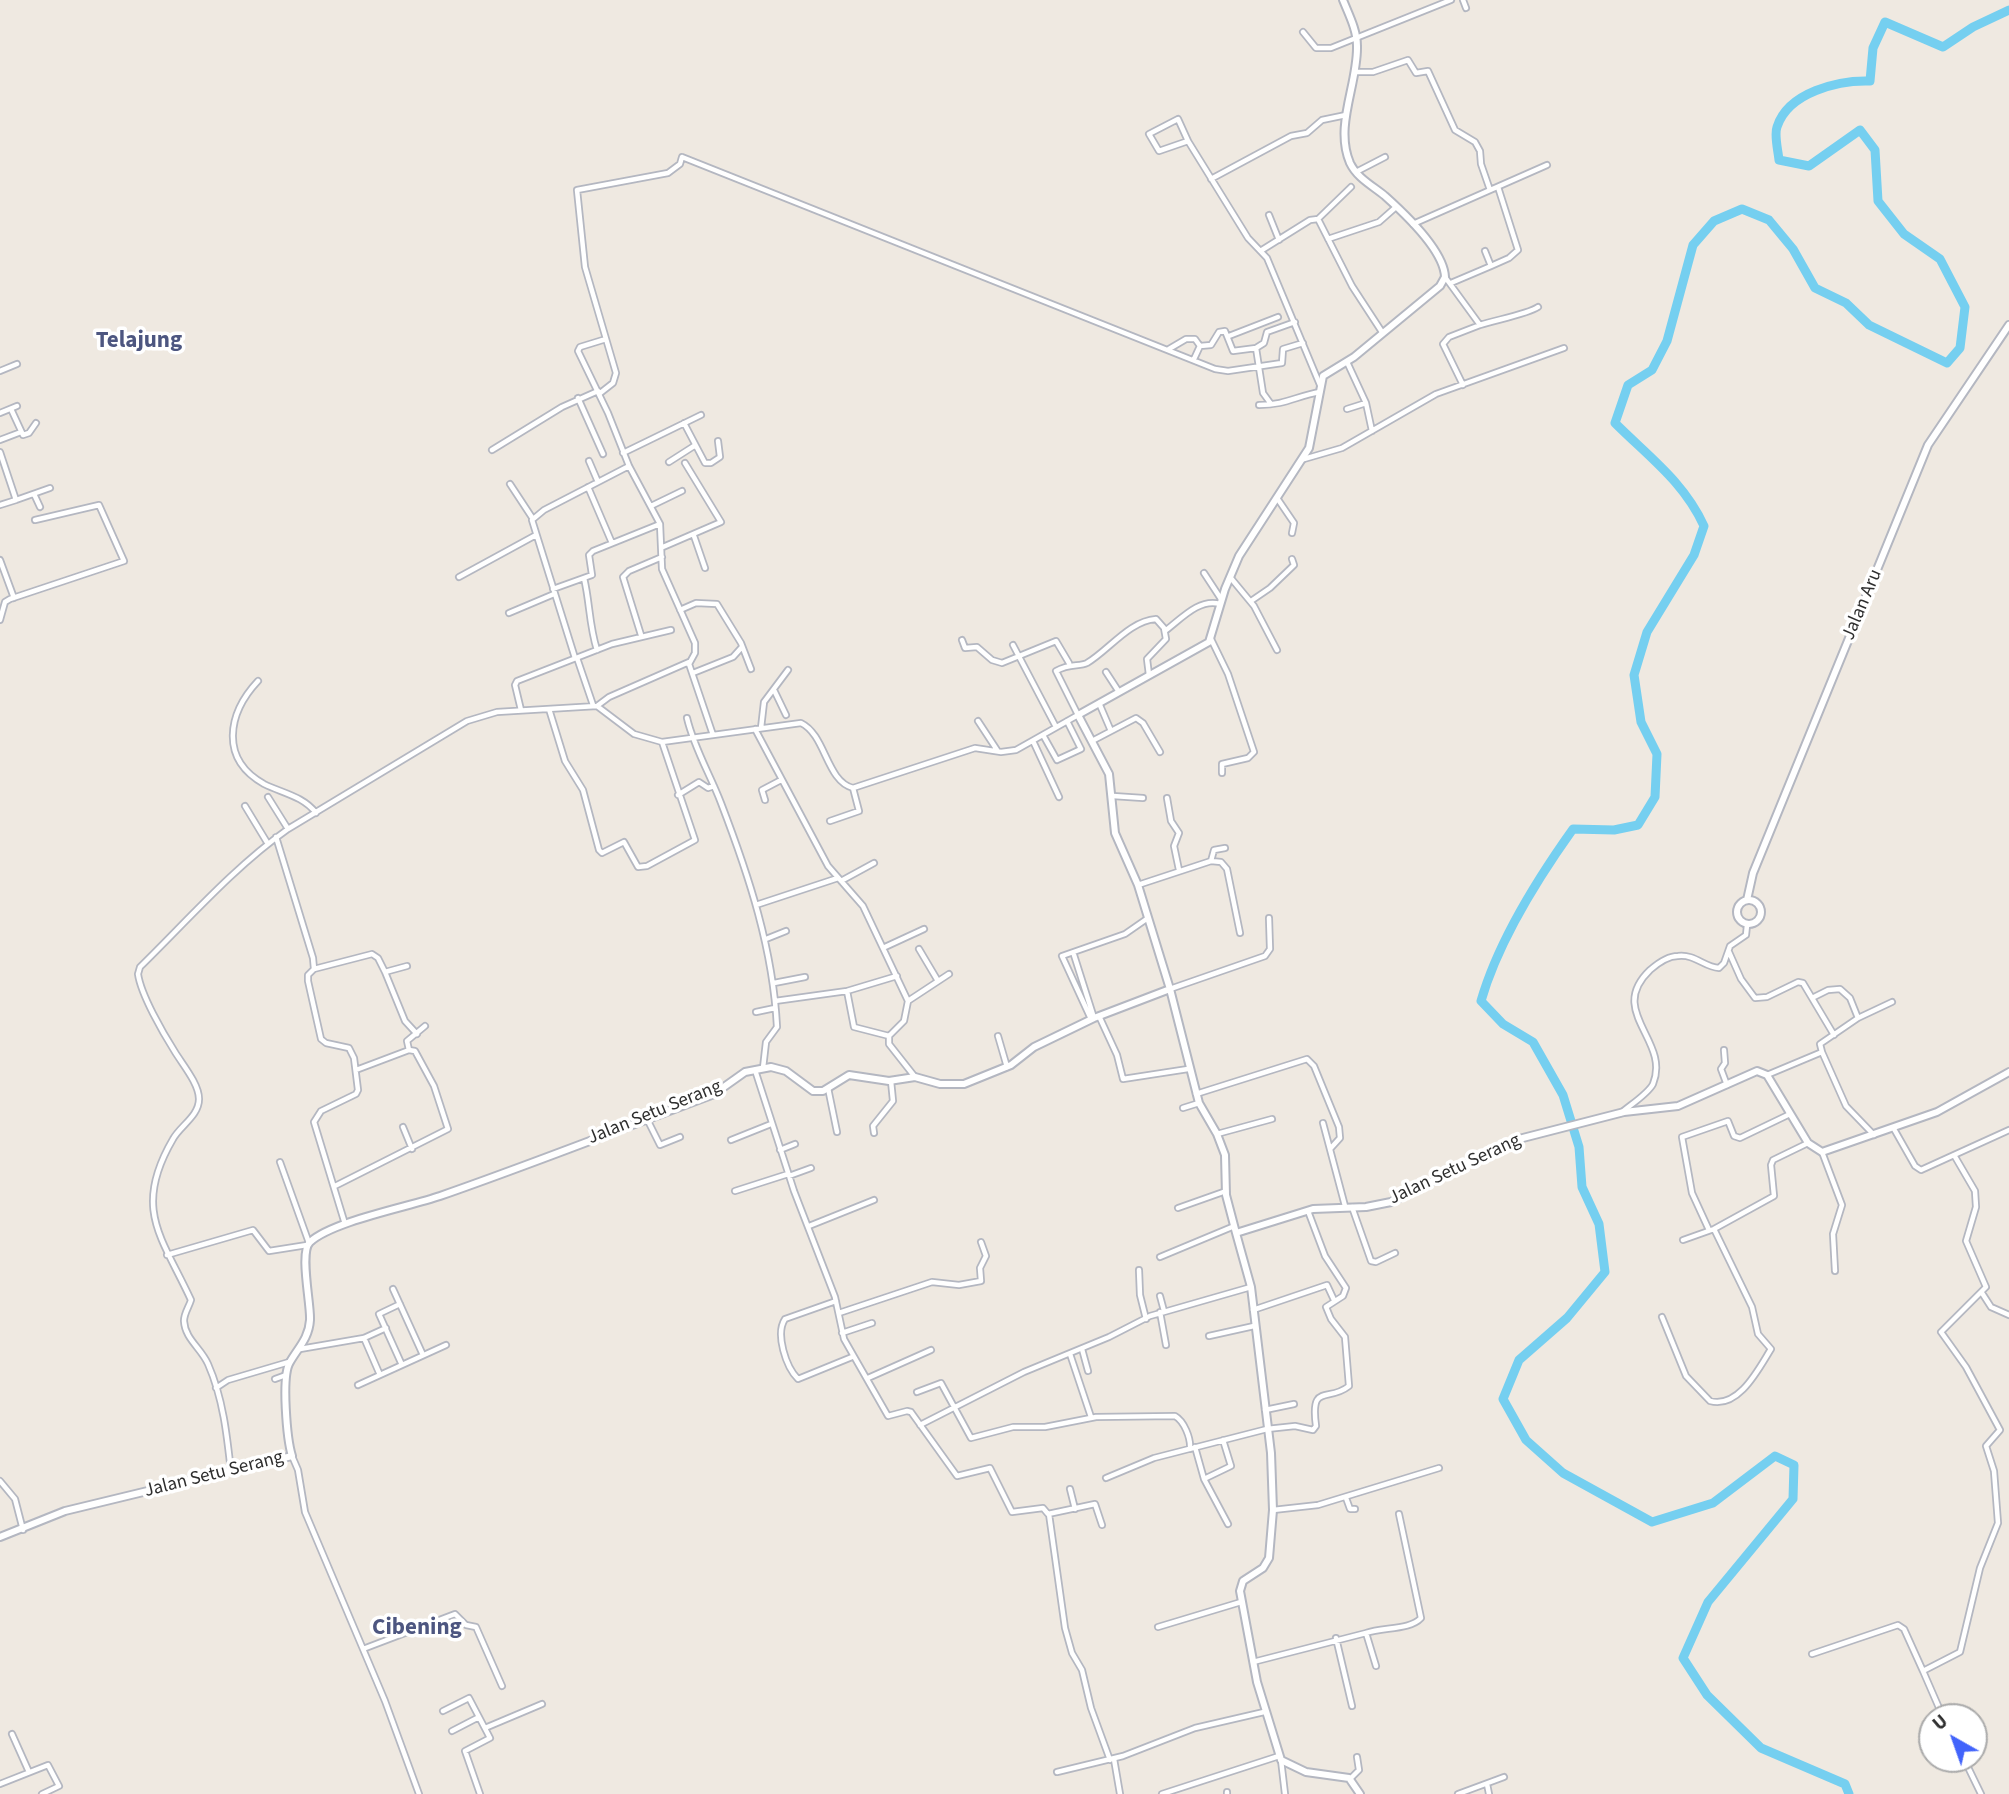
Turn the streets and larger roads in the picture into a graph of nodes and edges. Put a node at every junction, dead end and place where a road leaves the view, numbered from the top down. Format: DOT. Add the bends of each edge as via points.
graph roads {
  1 [pos="1343,0"];
  2 [pos="1451,0"];
  3 [pos="1463,0"];
  4 [pos="1440,2"];
  5 [pos="1466,8"];
  6 [pos="1303,32"];
  7 [pos="1357,37"];
  8 [pos="1356,72"];
  9 [pos="1346,115"];
  10 [pos="1188,141"];
  11 [pos="1385,157"];
  12 [pos="1548,166"];
  13 [pos="1356,172"];
  14 [pos="1211,179"];
  15 [pos="1351,187"];
  16 [pos="1498,187"];
  17 [pos="1490,190"];
  18 [pos="1396,207"];
  19 [pos="1269,215"];
  20 [pos="1318,219"];
  21 [pos="1413,224"];
  22 [pos="1328,239"];
  23 [pos="1279,240"];
  24 [pos="1262,250"];
  25 [pos="1485,251"];
  26 [pos="1492,267"];
  27 [pos="1445,277"];
  28 [pos="1451,283"];
  29 [pos="1538,307"];
  30 [pos="1278,317"];
  31 [pos="1295,323"];
  32 [pos="1480,325"];
  33 [pos="2009,325"];
  34 [pos="1382,332"];
  35 [pos="1229,335"];
  36 [pos="606,339"];
  37 [pos="1303,343"];
  38 [pos="1200,346"];
  39 [pos="1256,348"];
  40 [pos="1564,348"];
  41 [pos="1168,349"];
  42 [pos="1194,359"];
  43 [pos="1348,362"];
  44 [pos="18,364"];
  45 [pos="1258,368"];
  46 [pos="0,371"];
  47 [pos="1463,385"];
  48 [pos="1320,388"];
  49 [pos="598,392"];
  50 [pos="578,398"];
  51 [pos="1367,403"];
  52 [pos="1259,405"];
  53 [pos="1271,405"];
  54 [pos="1347,410"];
  55 [pos="0,413"];
  56 [pos="701,415"];
  57 [pos="36,423"];
  58 [pos="684,423"];
  59 [pos="1372,431"];
  60 [pos="21,432"];
  61 [pos="0,440"];
  62 [pos="718,441"];
  63 [pos="694,446"];
  64 [pos="492,450"];
  65 [pos="0,452"];
  66 [pos="624,453"];
  67 [pos="603,454"];
  68 [pos="1304,459"];
  69 [pos="589,461"];
  70 [pos="669,462"];
  71 [pos="685,463"];
  72 [pos="629,466"];
  73 [pos="598,482"];
  74 [pos="510,484"];
  75 [pos="588,487"];
  76 [pos="50,488"];
  77 [pos="682,491"];
  78 [pos="34,494"];
  79 [pos="1277,498"];
  80 [pos="16,500"];
  81 [pos="0,505"];
  82 [pos="651,506"];
  83 [pos="40,507"];
  84 [pos="533,519"];
  85 [pos="35,520"];
  86 [pos="660,524"];
  87 [pos="1292,533"];
  88 [pos="536,535"];
  89 [pos="694,536"];
  90 [pos="612,543"];
  91 [pos="663,547"];
  92 [pos="662,557"];
  93 [pos="1292,559"];
  94 [pos="0,560"];
  95 [pos="705,568"];
  96 [pos="1204,573"];
  97 [pos="1230,576"];
  98 [pos="459,577"];
  99 [pos="584,578"];
  100 [pos="554,592"];
  101 [pos="14,598"];
  102 [pos="1251,601"];
  103 [pos="1221,602"];
  104 [pos="680,610"];
  105 [pos="509,613"];
  106 [pos="0,621"];
  107 [pos="671,630"];
  108 [pos="1165,631"];
  109 [pos="641,635"];
  110 [pos="1211,639"];
  111 [pos="962,640"];
  112 [pos="1013,645"];
  113 [pos="742,647"];
  114 [pos="597,650"];
  115 [pos="1276,650"];
  116 [pos="1019,657"];
  117 [pos="576,658"];
  118 [pos="689,662"];
  119 [pos="1069,663"];
  120 [pos="751,669"];
  121 [pos="788,670"];
  122 [pos="1106,672"];
  123 [pos="693,673"];
  124 [pos="1149,676"];
  125 [pos="258,681"];
  126 [pos="774,690"];
  127 [pos="1119,692"];
  128 [pos="1099,703"];
  129 [pos="595,705"];
  130 [pos="550,709"];
  131 [pos="521,710"];
  132 [pos="786,715"];
  133 [pos="1078,715"];
  134 [pos="687,718"];
  135 [pos="978,721"];
  136 [pos="1067,721"];
  137 [pos="1056,727"];
  138 [pos="758,729"];
  139 [pos="1111,731"];
  140 [pos="713,735"];
  141 [pos="1043,735"];
  142 [pos="691,737"];
  143 [pos="1033,741"];
  144 [pos="1092,741"];
  145 [pos="662,742"];
  146 [pos="997,751"];
  147 [pos="1160,752"];
  148 [pos="1222,773"];
  149 [pos="781,780"];
  150 [pos="715,786"];
  151 [pos="853,788"];
  152 [pos="678,796"];
  153 [pos="1113,796"];
  154 [pos="268,797"];
  155 [pos="1059,797"];
  156 [pos="1143,798"];
  157 [pos="1167,798"];
  158 [pos="765,800"];
  159 [pos="245,806"];
  160 [pos="316,813"];
  161 [pos="830,821"];
  162 [pos="288,829"];
  163 [pos="276,837"];
  164 [pos="268,844"];
  165 [pos="1224,848"];
  166 [pos="1211,861"];
  167 [pos="874,863"];
  168 [pos="1179,870"];
  169 [pos="840,880"];
  170 [pos="1138,885"];
  171 [pos="1747,900"];
  172 [pos="756,905"];
  173 [pos="1148,918"];
  174 [pos="1269,918"];
  175 [pos="1747,925"];
  176 [pos="924,929"];
  177 [pos="786,931"];
  178 [pos="1240,933"];
  179 [pos="766,939"];
  180 [pos="885,947"];
  181 [pos="919,949"];
  182 [pos="1729,951"];
  183 [pos="1074,956"];
  184 [pos="407,966"];
  185 [pos="314,970"];
  186 [pos="385,972"];
  187 [pos="949,974"];
  188 [pos="897,976"];
  189 [pos="806,977"];
  190 [pos="938,981"];
  191 [pos="774,983"];
  192 [pos="1170,989"];
  193 [pos="847,991"];
  194 [pos="1812,998"];
  195 [pos="775,1001"];
  196 [pos="908,1001"];
  197 [pos="1892,1002"];
  198 [pos="775,1008"];
  199 [pos="756,1012"];
  200 [pos="1095,1018"];
  201 [pos="1858,1018"];
  202 [pos="425,1026"];
  203 [pos="417,1034"];
  204 [pos="998,1035"];
  205 [pos="1834,1035"];
  206 [pos="889,1036"];
  207 [pos="409,1050"];
  208 [pos="1724,1051"];
  209 [pos="1822,1052"];
  210 [pos="1007,1067"];
  211 [pos="759,1069"];
  212 [pos="1188,1069"];
  213 [pos="356,1070"];
  214 [pos="2009,1072"];
  215 [pos="1767,1075"];
  216 [pos="915,1076"];
  217 [pos="891,1081"];
  218 [pos="1727,1086"];
  219 [pos="828,1087"];
  220 [pos="1196,1094"];
  221 [pos="1199,1103"];
  222 [pos="1183,1108"];
  223 [pos="1620,1113"];
  224 [pos="1790,1114"];
  225 [pos="646,1118"];
  226 [pos="1272,1119"];
  227 [pos="1323,1123"];
  228 [pos="771,1124"];
  229 [pos="403,1127"];
  230 [pos="1894,1129"];
  231 [pos="2009,1130"];
  232 [pos="837,1132"];
  233 [pos="874,1133"];
  234 [pos="1217,1133"];
  235 [pos="1875,1136"];
  236 [pos="680,1137"];
  237 [pos="731,1140"];
  238 [pos="1808,1143"];
  239 [pos="795,1144"];
  240 [pos="412,1149"];
  241 [pos="1330,1149"];
  242 [pos="780,1150"];
  243 [pos="1822,1152"];
  244 [pos="1954,1155"];
  245 [pos="280,1162"];
  246 [pos="811,1168"];
  247 [pos="788,1175"];
  248 [pos="335,1186"];
  249 [pos="736,1191"];
  250 [pos="1226,1191"];
  251 [pos="874,1200"];
  252 [pos="1348,1207"];
  253 [pos="1178,1208"];
  254 [pos="1307,1210"];
  255 [pos="346,1225"];
  256 [pos="809,1226"];
  257 [pos="1712,1229"];
  258 [pos="1234,1230"];
  259 [pos="1682,1240"];
  260 [pos="981,1242"];
  261 [pos="308,1244"];
  262 [pos="1395,1253"];
  263 [pos="167,1255"];
  264 [pos="1160,1258"];
  265 [pos="1139,1270"];
  266 [pos="1835,1271"];
  267 [pos="1251,1287"];
  268 [pos="393,1289"];
  269 [pos="1982,1293"];
  270 [pos="1160,1296"];
  271 [pos="1334,1300"];
  272 [pos="836,1301"];
  273 [pos="400,1304"];
  274 [pos="1252,1311"];
  275 [pos="1162,1312"];
  276 [pos="839,1313"];
  277 [pos="2009,1315"];
  278 [pos="1662,1317"];
  279 [pos="1146,1318"];
  280 [pos="872,1324"];
  281 [pos="1254,1326"];
  282 [pos="386,1328"];
  283 [pos="842,1333"];
  284 [pos="1209,1336"];
  285 [pos="364,1338"];
  286 [pos="446,1345"];
  287 [pos="1166,1345"];
  288 [pos="300,1349"];
  289 [pos="1082,1349"];
  290 [pos="931,1350"];
  291 [pos="1070,1353"];
  292 [pos="423,1355"];
  293 [pos="852,1357"];
  294 [pos="289,1362"];
  295 [pos="402,1365"];
  296 [pos="1088,1371"];
  297 [pos="287,1375"];
  298 [pos="380,1375"];
  299 [pos="869,1378"];
  300 [pos="275,1379"];
  301 [pos="358,1385"];
  302 [pos="216,1388"];
  303 [pos="917,1392"];
  304 [pos="1294,1404"];
  305 [pos="956,1407"];
  306 [pos="1264,1410"];
  307 [pos="1091,1418"];
  308 [pos="920,1425"];
  309 [pos="1267,1429"];
  310 [pos="1223,1440"];
  311 [pos="1192,1448"];
  312 [pos="292,1457"];
  313 [pos="1439,1468"];
  314 [pos="231,1472"];
  315 [pos="1106,1478"];
  316 [pos="1204,1479"];
  317 [pos="0,1481"];
  318 [pos="1070,1489"];
  319 [pos="1346,1498"];
  320 [pos="1075,1509"];
  321 [pos="1355,1509"];
  322 [pos="1273,1510"];
  323 [pos="1049,1514"];
  324 [pos="1399,1514"];
  325 [pos="1228,1524"];
  326 [pos="1102,1525"];
  327 [pos="0,1529"];
  328 [pos="23,1530"];
  329 [pos="1,1537"];
  330 [pos="1241,1602"];
  331 [pos="1158,1627"];
  332 [pos="1366,1633"];
  333 [pos="1336,1638"];
  334 [pos="363,1649"];
  335 [pos="1812,1654"];
  336 [pos="1253,1662"];
  337 [pos="1376,1666"];
  338 [pos="1923,1671"];
  339 [pos="502,1686"];
  340 [pos="1937,1703"];
  341 [pos="542,1704"];
  342 [pos="1352,1706"];
  343 [pos="443,1711"];
  344 [pos="1264,1712"];
  345 [pos="479,1717"];
  346 [pos="485,1728"];
  347 [pos="452,1731"];
  348 [pos="12,1734"];
  349 [pos="1357,1757"];
  350 [pos="1280,1758"];
  351 [pos="1112,1759"];
  352 [pos="29,1772"];
  353 [pos="1057,1772"];
  354 [pos="1971,1773"];
  355 [pos="1504,1777"];
  356 [pos="1350,1779"];
  357 [pos="0,1784"];
  358 [pos="1487,1784"];
  359 [pos="42,1794"];
  360 [pos="419,1794"];
  361 [pos="480,1794"];
  362 [pos="1120,1794"];
  363 [pos="1162,1794"];
  364 [pos="1285,1794"];
  365 [pos="1360,1794"];
  366 [pos="1458,1794"];
  367 [pos="1489,1794"];
  368 [pos="1981,1794"];
  1 -- 7 [label="street"];
  2 -- 4 [label="street"];
  3 -- 5 [label="street"];
  4 -- 7 [label="street"];
  6 -- 7 [label="street" via="1316,48 1331,48"];
  7 -- 8 [label="street"];
  8 -- 9 [label="street"];
  8 -- 17 [label="street" via="1373,72 1405,60 1416,73 1428,71 1455,130 1472,140 1480,152"];
  9 -- 13 [label="street" via="1345,145"];
  9 -- 14 [label="street" via="1322,120 1305,135 1291,136"];
  10 -- 10 [label="street" via="1178,119 1149,134 1159,151"];
  10 -- 14 [label="street"];
  11 -- 13 [label="street"];
  12 -- 16 [label="street"];
  13 -- 18 [label="street"];
  14 -- 24 [label="street" via="1248,238"];
  15 -- 20 [label="street"];
  16 -- 17 [label="street"];
  16 -- 26 [label="street" via="1518,250"];
  17 -- 21 [label="street"];
  18 -- 21 [label="street"];
  18 -- 22 [label="street" via="1379,222"];
  19 -- 23 [label="street"];
  20 -- 22 [label="street"];
  20 -- 23 [label="street"];
  21 -- 27 [label="street"];
  22 -- 34 [label="street"];
  23 -- 24 [label="street"];
  24 -- 31 [label="street"];
  25 -- 26 [label="street"];
  26 -- 28 [label="street"];
  27 -- 28 [label="street"];
  27 -- 34 [label="street"];
  28 -- 32 [label="street"];
  29 -- 32 [label="street"];
  30 -- 35 [label="street"];
  31 -- 37 [label="street"];
  31 -- 39 [label="street" via="1267,332 1264,343"];
  32 -- 47 [label="street" via="1443,344"];
  33 -- 171 [label="street, Jalan Aru" via="1928,445 1753,873"];
  34 -- 43 [label="street"];
  35 -- 38 [label="street" via="1223,331 1211,345"];
  35 -- 39 [label="street" via="1233,351"];
  36 -- 41 [label="street" via="585,267 577,190 668,173 682,157"];
  36 -- 49 [label="street" via="616,378"];
  36 -- 49 [label="street" via="577,350"];
  37 -- 45 [label="street" via="1283,349 1282,363"];
  37 -- 48 [label="street"];
  38 -- 41 [label="street" via="1195,339 1186,339"];
  38 -- 42 [label="street"];
  39 -- 45 [label="street"];
  40 -- 47 [label="street"];
  41 -- 42 [label="street"];
  42 -- 45 [label="street" via="1228,372"];
  43 -- 48 [label="street" via="1329,371"];
  43 -- 51 [label="street"];
  44 -- 46 [label="street"];
  45 -- 53 [label="street"];
  47 -- 59 [label="street" via="1423,401"];
  48 -- 53 [label="street" via="1286,404"];
  48 -- 68 [label="street" via="1316,426"];
  49 -- 50 [label="street"];
  49 -- 66 [label="street"];
  50 -- 64 [label="street"];
  50 -- 67 [label="street"];
  51 -- 54 [label="street"];
  51 -- 59 [label="street"];
  52 -- 53 [label="street"];
  55 -- 60 [label="street" via="14,407"];
  56 -- 58 [label="street"];
  57 -- 60 [label="street" via="29,433"];
  58 -- 63 [label="street"];
  58 -- 66 [label="street"];
  59 -- 68 [label="street" via="1333,452"];
  60 -- 61 [label="street"];
  62 -- 63 [label="street" via="720,457 709,464"];
  63 -- 70 [label="street"];
  65 -- 80 [label="street"];
  66 -- 72 [label="street"];
  68 -- 79 [label="street"];
  69 -- 73 [label="street"];
  71 -- 89 [label="street" via="721,522"];
  72 -- 73 [label="street"];
  72 -- 82 [label="street"];
  73 -- 75 [label="street"];
  74 -- 84 [label="street"];
  75 -- 84 [label="street"];
  75 -- 90 [label="street"];
  76 -- 78 [label="street"];
  77 -- 82 [label="street"];
  78 -- 80 [label="street"];
  78 -- 83 [label="street"];
  79 -- 87 [label="street" via="1294,523"];
  79 -- 97 [label="street" via="1247,540"];
  80 -- 81 [label="street"];
  82 -- 86 [label="street"];
  84 -- 88 [label="street"];
  85 -- 101 [label="street" via="99,505 124,561"];
  86 -- 90 [label="street"];
  86 -- 91 [label="street"];
  88 -- 98 [label="street"];
  88 -- 100 [label="street"];
  89 -- 91 [label="street"];
  89 -- 95 [label="street"];
  90 -- 99 [label="street" via="590,554 593,574"];
  91 -- 92 [label="street"];
  92 -- 104 [label="street" via="664,575"];
  92 -- 109 [label="street" via="623,578"];
  93 -- 102 [label="street" via="1294,565 1278,582"];
  94 -- 101 [label="street"];
  96 -- 103 [label="street"];
  97 -- 102 [label="street"];
  97 -- 103 [label="street"];
  99 -- 100 [label="street"];
  99 -- 114 [label="street"];
  100 -- 105 [label="street"];
  100 -- 117 [label="street"];
  101 -- 106 [label="street" via="5,602"];
  102 -- 115 [label="street"];
  103 -- 108 [label="street" via="1200,605"];
  103 -- 110 [label="street"];
  104 -- 113 [label="street" via="696,603 717,604"];
  104 -- 118 [label="street" via="696,646"];
  107 -- 109 [label="street"];
  108 -- 119 [label="street" via="1159,620 1150,620 1086,664"];
  108 -- 124 [label="street" via="1165,641 1147,659"];
  109 -- 114 [label="street"];
  110 -- 124 [label="street"];
  110 -- 148 [label="street" via="1254,752 1223,764"];
  111 -- 116 [label="street" via="965,648 977,647 997,662"];
  112 -- 116 [label="street"];
  113 -- 120 [label="street"];
  113 -- 123 [label="street" via="733,657"];
  114 -- 117 [label="street"];
  116 -- 119 [label="street" via="1054,640"];
  116 -- 137 [label="street"];
  117 -- 129 [label="street"];
  117 -- 131 [label="street" via="517,681"];
  118 -- 123 [label="street"];
  118 -- 129 [label="street"];
  119 -- 133 [label="street" via="1055,674"];
  121 -- 126 [label="street"];
  122 -- 127 [label="street"];
  123 -- 140 [label="street"];
  124 -- 127 [label="street"];
  125 -- 160 [label="street" via="235,713 237,755 262,782 307,802"];
  126 -- 132 [label="street"];
  126 -- 138 [label="street" via="761,708"];
  127 -- 128 [label="street"];
  128 -- 133 [label="street"];
  128 -- 139 [label="street"];
  129 -- 130 [label="street"];
  129 -- 145 [label="street" via="634,734"];
  130 -- 131 [label="street"];
  130 -- 152 [label="street" via="565,761 583,790 600,852 624,842 634,863 642,867 691,844 695,840"];
  131 -- 160 [label="street" via="467,722"];
  133 -- 136 [label="street"];
  133 -- 144 [label="street"];
  134 -- 142 [label="street"];
  135 -- 146 [label="street"];
  136 -- 137 [label="street"];
  136 -- 141 [label="street" via="1080,750 1057,760"];
  137 -- 141 [label="street"];
  138 -- 140 [label="street"];
  138 -- 149 [label="street"];
  138 -- 151 [label="street" via="805,724 838,776"];
  139 -- 144 [label="street"];
  139 -- 147 [label="street" via="1139,719"];
  140 -- 142 [label="street"];
  141 -- 143 [label="street"];
  142 -- 145 [label="street"];
  142 -- 150 [label="street"];
  143 -- 146 [label="street" via="1016,750"];
  143 -- 155 [label="street"];
  144 -- 153 [label="street" via="1109,774"];
  145 -- 152 [label="street"];
  146 -- 151 [label="street" via="975,748"];
  149 -- 158 [label="street" via="762,790"];
  149 -- 169 [label="street" via="820,853"];
  150 -- 152 [label="street" via="708,789 699,782"];
  150 -- 172 [label="street"];
  151 -- 161 [label="street" via="859,811"];
  153 -- 156 [label="street"];
  153 -- 170 [label="street" via="1115,833"];
  154 -- 162 [label="street"];
  157 -- 168 [label="street" via="1171,821 1179,833 1174,846"];
  159 -- 164 [label="street"];
  160 -- 162 [label="street"];
  162 -- 163 [label="street"];
  163 -- 164 [label="street"];
  163 -- 185 [label="street"];
  164 -- 263 [label="street" via="208,899 138,974 199,1101 173,1138 153,1186 156,1224"];
  165 -- 166 [label="street" via="1214,850"];
  166 -- 168 [label="street"];
  166 -- 178 [label="street" via="1221,862 1227,869"];
  167 -- 169 [label="street"];
  168 -- 170 [label="street"];
  169 -- 172 [label="street"];
  169 -- 180 [label="street" via="863,906"];
  170 -- 173 [label="street"];
  171 -- 175 [label="street" via="1740,904 1737,915"];
  171 -- 175 [label="street" via="1756,902 1762,912 1759,920"];
  172 -- 179 [label="street"];
  173 -- 192 [label="street"];
  173 -- 200 [label="street" via="1125,933 1062,956"];
  174 -- 192 [label="street" via="1270,949 1265,956"];
  175 -- 182 [label="street" via="1746,935"];
  176 -- 180 [label="street"];
  177 -- 179 [label="street"];
  179 -- 191 [label="street"];
  180 -- 188 [label="street"];
  181 -- 190 [label="street"];
  182 -- 194 [label="street" via="1755,998 1798,982"];
  182 -- 223 [label="street" via="1718,968 1695,957 1676,956 1655,966 1642,980 1634,1009 1656,1066 1650,1088"];
  183 -- 200 [label="street"];
  184 -- 186 [label="street"];
  185 -- 186 [label="street" via="372,954"];
  185 -- 213 [label="street" via="307,981 321,1039 349,1048"];
  186 -- 203 [label="street" via="405,1021"];
  187 -- 190 [label="street"];
  188 -- 193 [label="street"];
  188 -- 196 [label="street"];
  189 -- 191 [label="street"];
  190 -- 196 [label="street"];
  191 -- 195 [label="street"];
  192 -- 200 [label="street"];
  192 -- 212 [label="street"];
  193 -- 195 [label="street"];
  193 -- 206 [label="street" via="854,1027"];
  194 -- 201 [label="street" via="1840,989 1850,998"];
  194 -- 205 [label="street"];
  195 -- 198 [label="street"];
  196 -- 206 [label="street" via="904,1021"];
  197 -- 201 [label="street"];
  198 -- 199 [label="street"];
  198 -- 211 [label="street" via="777,1027 766,1042"];
  200 -- 210 [label="street" via="1034,1047"];
  200 -- 212 [label="street" via="1117,1055 1123,1079"];
  201 -- 205 [label="street"];
  202 -- 203 [label="street"];
  203 -- 207 [label="street" via="407,1041"];
  204 -- 210 [label="street"];
  205 -- 209 [label="street" via="1819,1045"];
  206 -- 216 [label="street" via="890,1044"];
  207 -- 213 [label="street"];
  207 -- 240 [label="street" via="416,1052 426,1071 449,1129"];
  208 -- 218 [label="street" via="1721,1069"];
  209 -- 215 [label="street"];
  209 -- 235 [label="street" via="1846,1106"];
  210 -- 216 [label="street" via="958,1085"];
  211 -- 219 [label="street" via="782,1069 813,1091"];
  211 -- 225 [label="street, Jalan Setu Serang" via="745,1072 714,1094"];
  211 -- 228 [label="street"];
  212 -- 220 [label="street"];
  213 -- 248 [label="street" via="356,1094 321,1111 314,1122"];
  214 -- 230 [label="street" via="1967,1098"];
  215 -- 218 [label="street, Jalan Setu Serang" via="1753,1072"];
  215 -- 224 [label="street"];
  216 -- 217 [label="street"];
  217 -- 219 [label="street" via="849,1074"];
  217 -- 233 [label="street" via="893,1101 873,1126"];
  218 -- 223 [label="street, Jalan Setu Serang" via="1678,1106"];
  219 -- 232 [label="street"];
  220 -- 221 [label="street"];
  220 -- 241 [label="street" via="1307,1059 1339,1127 1340,1138"];
  221 -- 222 [label="street"];
  221 -- 234 [label="street"];
  223 -- 252 [label="street, Jalan Setu Serang" via="1497,1148 1391,1202"];
  224 -- 238 [label="street"];
  224 -- 257 [label="street" via="1740,1138 1734,1136 1728,1121 1682,1137 1692,1193"];
  225 -- 236 [label="street" via="658,1144"];
  225 -- 255 [label="street, Jalan Setu Serang" via="438,1197"];
  226 -- 234 [label="street"];
  227 -- 241 [label="street"];
  228 -- 237 [label="street"];
  228 -- 242 [label="street"];
  229 -- 240 [label="street"];
  230 -- 235 [label="street"];
  230 -- 244 [label="street" via="1915,1166 1922,1170"];
  231 -- 244 [label="street"];
  234 -- 250 [label="street" via="1225,1155"];
  235 -- 243 [label="street"];
  238 -- 243 [label="street"];
  238 -- 257 [label="street" via="1773,1160 1774,1196"];
  239 -- 242 [label="street"];
  240 -- 248 [label="street"];
  241 -- 252 [label="street"];
  242 -- 247 [label="street"];
  243 -- 266 [label="street" via="1842,1205 1833,1234"];
  244 -- 269 [label="street" via="1976,1197 1966,1238 1986,1284"];
  245 -- 261 [label="street"];
  246 -- 247 [label="street"];
  247 -- 249 [label="street"];
  247 -- 256 [label="street"];
  248 -- 255 [label="street"];
  250 -- 253 [label="street"];
  250 -- 258 [label="street"];
  251 -- 256 [label="street"];
  252 -- 254 [label="street, Jalan Setu Serang"];
  252 -- 262 [label="street" via="1371,1261"];
  254 -- 258 [label="street, Jalan Setu Serang"];
  254 -- 271 [label="street" via="1325,1256 1346,1288 1343,1296"];
  255 -- 261 [label="street, Jalan Setu Serang"];
  256 -- 272 [label="street"];
  257 -- 259 [label="street"];
  257 -- 278 [label="street" via="1752,1307 1758,1334 1771,1349 1741,1390 1722,1402 1710,1401 1686,1376"];
  258 -- 264 [label="street"];
  258 -- 267 [label="street"];
  260 -- 276 [label="street" via="986,1256 980,1268 981,1281 959,1285 932,1282"];
  261 -- 263 [label="street" via="269,1251 253,1230"];
  261 -- 288 [label="street" via="310,1322"];
  263 -- 302 [label="street" via="191,1300 184,1319 188,1335 206,1360"];
  265 -- 279 [label="street"];
  267 -- 274 [label="street"];
  267 -- 275 [label="street"];
  268 -- 273 [label="street"];
  269 -- 277 [label="street" via="1991,1307"];
  269 -- 338 [label="street" via="1941,1332 2000,1430 1986,1446 1994,1471 1998,1523 1980,1568 1960,1652"];
  270 -- 275 [label="street"];
  271 -- 274 [label="street" via="1327,1285"];
  271 -- 309 [label="street" via="1326,1310 1345,1337 1349,1386 1318,1399 1313,1430 1295,1426"];
  272 -- 276 [label="street"];
  272 -- 293 [label="street" via="785,1319 783,1348 798,1379"];
  273 -- 282 [label="street" via="379,1314"];
  273 -- 292 [label="street"];
  274 -- 281 [label="street"];
  275 -- 279 [label="street"];
  275 -- 287 [label="street"];
  276 -- 283 [label="street"];
  279 -- 289 [label="street"];
  280 -- 283 [label="street"];
  281 -- 284 [label="street"];
  281 -- 306 [label="street"];
  282 -- 285 [label="street"];
  282 -- 295 [label="street"];
  283 -- 293 [label="street"];
  285 -- 288 [label="street"];
  285 -- 298 [label="street"];
  286 -- 292 [label="street"];
  288 -- 294 [label="street"];
  289 -- 291 [label="street"];
  289 -- 296 [label="street"];
  290 -- 299 [label="street"];
  291 -- 305 [label="street"];
  291 -- 307 [label="street"];
  292 -- 295 [label="street"];
  293 -- 299 [label="street"];
  294 -- 297 [label="street, Jalan Setu Serang"];
  294 -- 302 [label="street" via="228,1380"];
  295 -- 298 [label="street"];
  297 -- 300 [label="street"];
  297 -- 312 [label="street, Jalan Setu Serang" via="285,1427"];
  298 -- 301 [label="street"];
  299 -- 308 [label="street" via="888,1416 908,1411"];
  302 -- 314 [label="street" via="226,1422"];
  303 -- 305 [label="street" via="940,1382"];
  304 -- 306 [label="street"];
  305 -- 307 [label="street" via="973,1438 1013,1427 1045,1427"];
  305 -- 308 [label="street"];
  306 -- 309 [label="street"];
  307 -- 311 [label="street" via="1175,1416"];
  308 -- 323 [label="street" via="957,1476 989,1467 1012,1512 1044,1508"];
  309 -- 310 [label="street"];
  309 -- 322 [label="street"];
  310 -- 311 [label="street"];
  310 -- 316 [label="street" via="1231,1466"];
  311 -- 315 [label="street"];
  311 -- 316 [label="street"];
  312 -- 314 [label="street, Jalan Setu Serang"];
  312 -- 334 [label="street" via="305,1512"];
  313 -- 319 [label="street"];
  314 -- 328 [label="street, Jalan Setu Serang" via="56,1514"];
  316 -- 325 [label="street"];
  317 -- 328 [label="street" via="15,1499"];
  318 -- 320 [label="street"];
  319 -- 321 [label="street" via="1350,1509"];
  319 -- 322 [label="street" via="1298,1510"];
  320 -- 323 [label="street"];
  320 -- 326 [label="street" via="1096,1504"];
  322 -- 330 [label="street" via="1269,1558 1263,1568 1241,1582"];
  323 -- 351 [label="street" via="1065,1628"];
  324 -- 332 [label="street" via="1421,1618 1410,1627"];
  327 -- 329 [label="street"];
  328 -- 329 [label="street, Jalan Setu Serang"];
  330 -- 331 [label="street"];
  330 -- 336 [label="street"];
  332 -- 333 [label="street"];
  332 -- 337 [label="street"];
  333 -- 336 [label="street"];
  333 -- 342 [label="street"];
  334 -- 339 [label="street" via="456,1614 466,1625 476,1627"];
  334 -- 360 [label="street"];
  335 -- 338 [label="street" via="1898,1625"];
  336 -- 344 [label="street"];
  338 -- 340 [label="street"];
  341 -- 346 [label="street"];
  343 -- 345 [label="street" via="469,1698"];
  344 -- 350 [label="street"];
  344 -- 351 [label="street" via="1195,1728"];
  345 -- 346 [label="street"];
  345 -- 347 [label="street"];
  346 -- 361 [label="street" via="490,1738 465,1751"];
  348 -- 352 [label="street"];
  349 -- 356 [label="street" via="1359,1770"];
  350 -- 356 [label="street" via="1314,1775"];
  350 -- 363 [label="street"];
  350 -- 364 [label="street"];
  351 -- 353 [label="street"];
  351 -- 362 [label="street"];
  352 -- 357 [label="street"];
  352 -- 359 [label="street" via="50,1767 59,1786"];
  354 -- 368 [label="street"];
  355 -- 358 [label="street"];
  356 -- 365 [label="street"];
  358 -- 366 [label="street"];
  358 -- 367 [label="street"];
}
